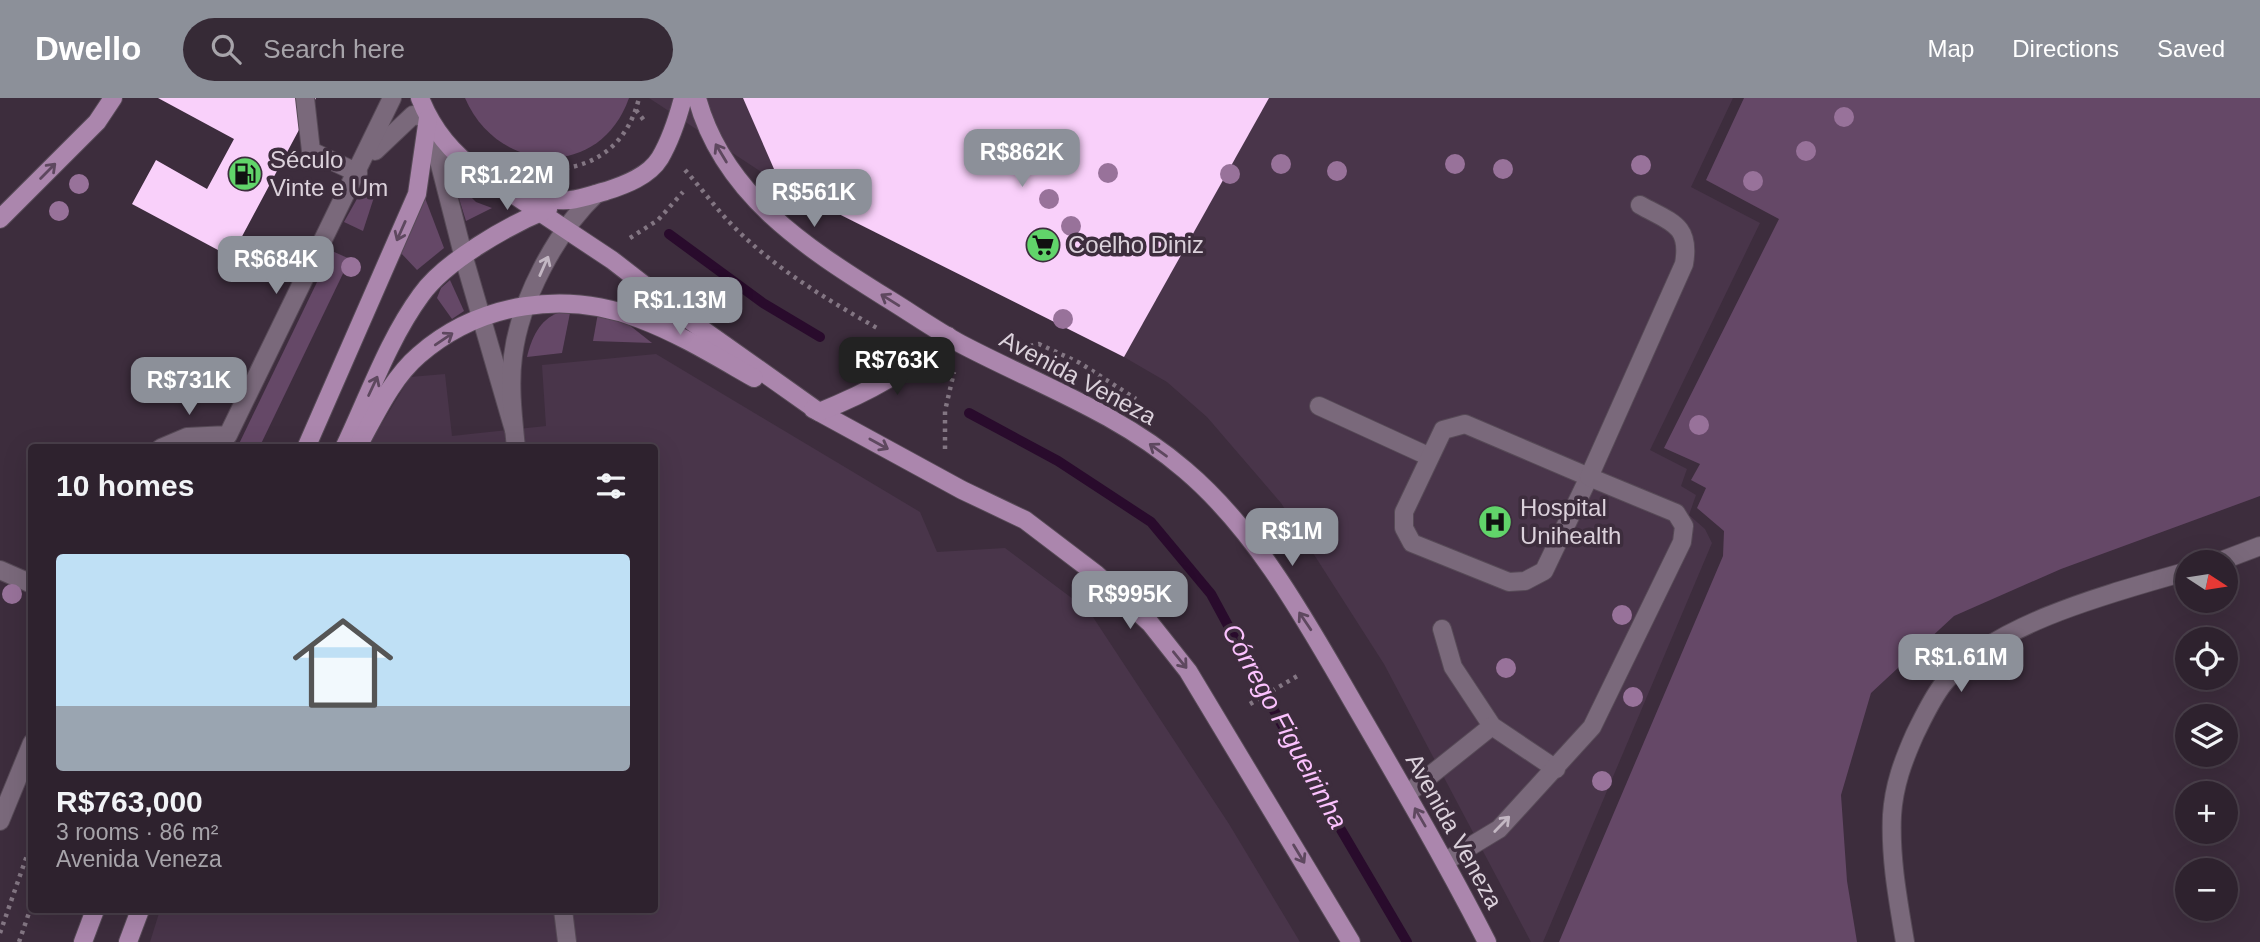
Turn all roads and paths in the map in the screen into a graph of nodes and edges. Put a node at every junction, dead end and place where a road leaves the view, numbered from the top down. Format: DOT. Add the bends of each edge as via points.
graph roads {
  1 [pos="113,98"];
  2 [pos="305,98"];
  3 [pos="392,98"];
  4 [pos="420,98"];
  5 [pos="639,98"];
  6 [pos="683,98"];
  7 [pos="696,98"];
  8 [pos="428,118"];
  9 [pos="548,169"];
  10 [pos="358,173"];
  11 [pos="694,180"];
  12 [pos="493,181"];
  13 [pos="683,192"];
  14 [pos="596,194"];
  15 [pos="571,200"];
  16 [pos="1640,205"];
  17 [pos="541,212"];
  18 [pos="0,219"];
  19 [pos="565,228"];
  20 [pos="626,241"];
  21 [pos="464,258"];
  22 [pos="526,306"];
  23 [pos="483,317"];
  24 [pos="888,334"];
  25 [pos="948,336"];
  26 [pos="956,368"];
  27 [pos="1320,406"];
  28 [pos="819,412"];
  29 [pos="514,430"];
  30 [pos="170,444"];
  31 [pos="308,444"];
  32 [pos="346,444"];
  33 [pos="359,444"];
  34 [pos="516,444"];
  35 [pos="945,445"];
  36 [pos="1428,456"];
  37 [pos="1589,478"];
  38 [pos="2260,546"];
  39 [pos="2238,556"];
  40 [pos="2260,561"];
  41 [pos="0,570"];
  42 [pos="2175,575"];
  43 [pos="28,582"];
  44 [pos="1442,629"];
  45 [pos="1298,675"];
  46 [pos="1250,704"];
  47 [pos="1492,726"];
  48 [pos="28,753"];
  49 [pos="1556,769"];
  50 [pos="1407,794"];
  51 [pos="0,821"];
  52 [pos="28,850"];
  53 [pos="1446,861"];
  54 [pos="29,913"];
  55 [pos="94,913"];
  56 [pos="139,913"];
  57 [pos="563,913"];
  58 [pos="0,933"];
  59 [pos="19,942"];
  60 [pos="83,942"];
  61 [pos="128,942"];
  62 [pos="567,942"];
  63 [pos="1352,942"];
  64 [pos="1487,942"];
  65 [pos="1905,942"];
  18 -- 1 [label="main road, one-way" via="97,122"];
  2 -- 10 [label="street" via="310,151"];
  3 -- 10 [label="street"];
  4 -- 8 [label="main road"];
  5 -- 9 [label="path" via="626,128 607,151 584,166"];
  6 -- 14 [label="main road" via="659,159 627,185"];
  25 -- 7 [label="main road, Avenida Veneza, one-way" via="778,225 723,159"];
  8 -- 10 [label="street" via="419,114 404,121"];
  8 -- 12 [label="main road" via="467,166"];
  8 -- 21 [label="street"];
  8 -- 31 [label="main road, one-way" via="417,194"];
  10 -- 30 [label="street" via="228,435 187,436"];
  11 -- 24 [label="path" via="769,259 829,301"];
  12 -- 15 [label="main road" via="541,198"];
  12 -- 17 [label="main road"];
  13 -- 20 [label="path" via="658,220"];
  14 -- 15 [label="main road"];
  14 -- 19 [label="street"];
  15 -- 17 [label="main road"];
  16 -- 37 [label="street" via="1679,227 1688,243 1684,264"];
  17 -- 19 [label="main road"];
  17 -- 21 [label="main road"];
  22 -- 19 [label="street, one-way"];
  19 -- 28 [label="main road"];
  21 -- 23 [label="street"];
  32 -- 21 [label="main road, one-way" via="420,296 440,274"];
  22 -- 23 [label="main road" via="500,309"];
  22 -- 28 [label="main road" via="586,304 638,318"];
  22 -- 29 [label="street" via="513,355"];
  23 -- 29 [label="street"];
  33 -- 23 [label="main road, one-way" via="389,391 419,355"];
  25 -- 28 [label="main road" via="871,391"];
  50 -- 25 [label="main road, Avenida Veneza, one-way" via="1308,625 1237,524 1186,470 1126,426"];
  26 -- 35 [label="path" via="945,411"];
  27 -- 36 [label="street"];
  28 -- 63 [label="main road, one-way" via="1025,520 1150,623 1188,671"];
  29 -- 34 [label="street"];
  36 -- 37 [label="street" via="1443,430 1465,424"];
  36 -- 37 [label="street" via="1404,512 1404,528 1412,543 1509,582 1525,581 1544,571"];
  37 -- 49 [label="street" via="1676,513 1684,526 1682,542 1592,727"];
  38 -- 39 [label="street"];
  39 -- 40 [label="street"];
  41 -- 43 [label="street"];
  42 -- 65 [label="street" via="2108,594 2032,624 1974,655 1944,684 1898,770 1892,814 1893,873"];
  44 -- 47 [label="street" via="1453,667"];
  45 -- 46 [label="path"];
  47 -- 49 [label="street"];
  47 -- 50 [label="street"];
  48 -- 51 [label="street"];
  53 -- 49 [label="street, one-way" via="1499,829"];
  53 -- 50 [label="main road, Avenida Veneza, one-way"];
  52 -- 58 [label="path"];
  53 -- 64 [label="main road, Avenida Veneza"];
  54 -- 59 [label="path"];
  55 -- 60 [label="main road"];
  56 -- 61 [label="main road"];
  57 -- 62 [label="street"];
}
